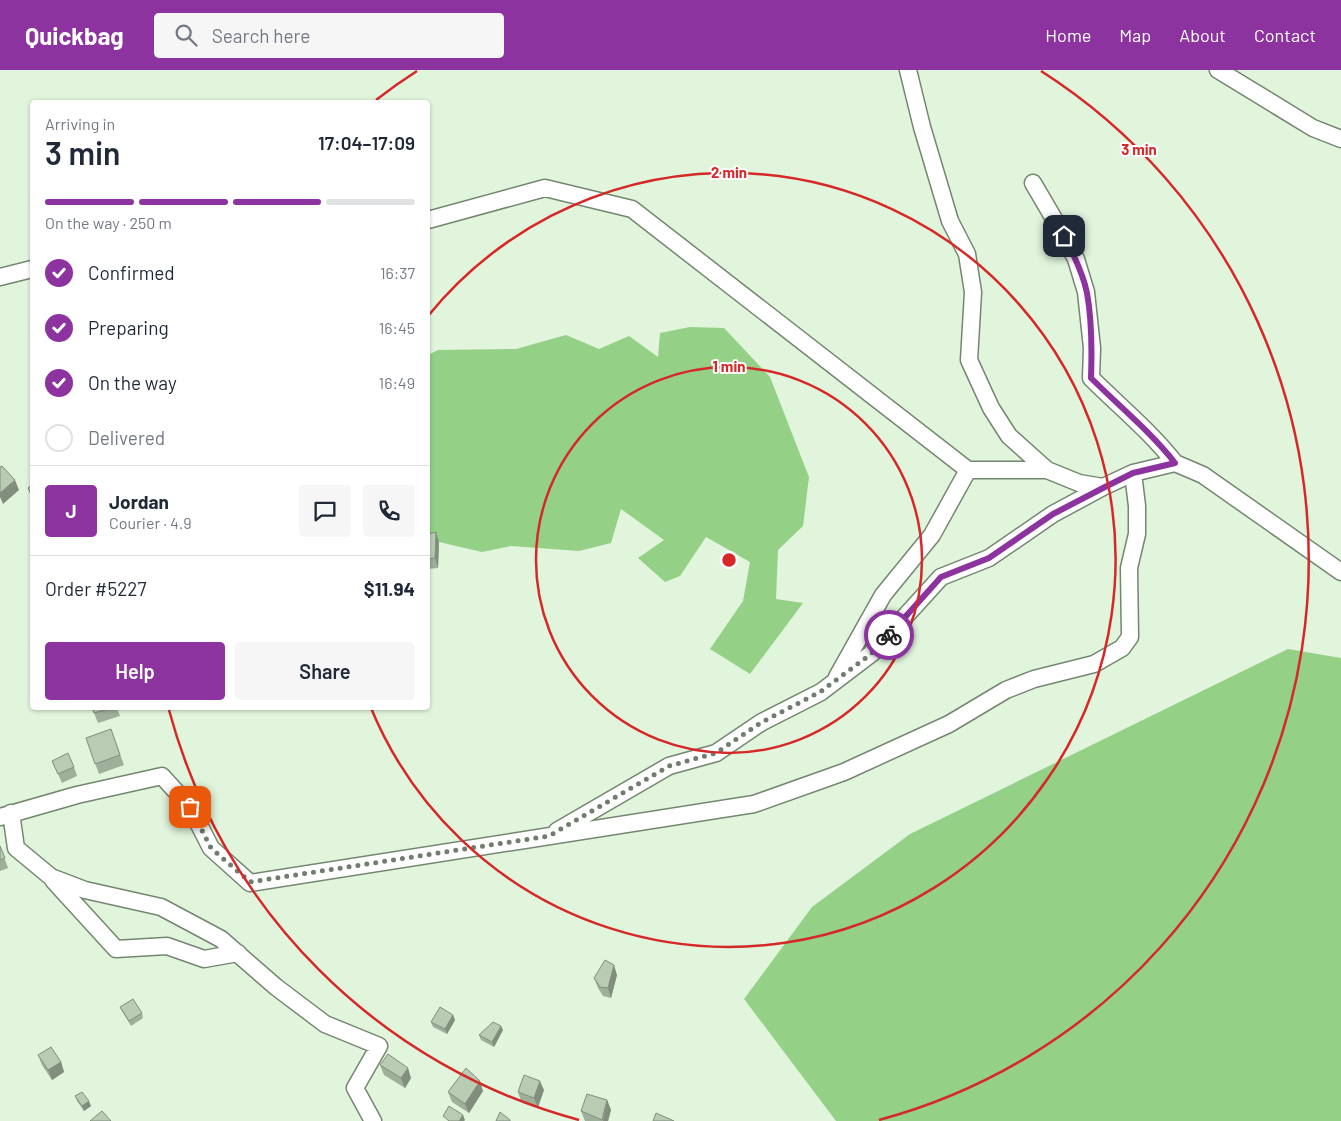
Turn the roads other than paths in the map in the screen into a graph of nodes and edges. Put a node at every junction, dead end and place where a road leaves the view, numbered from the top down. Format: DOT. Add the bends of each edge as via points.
graph roads {
  1 [pos="908,70"];
  2 [pos="1218,70"];
  3 [pos="1341,139"];
  4 [pos="1034,184"];
  5 [pos="430,219"];
  6 [pos="30,270"];
  7 [pos="0,277"];
  8 [pos="1175,463"];
  9 [pos="968,470"];
  10 [pos="1047,470"];
  11 [pos="1133,473"];
  12 [pos="1103,488"];
  13 [pos="1341,572"];
  14 [pos="834,682"];
  15 [pos="6,815"];
  16 [pos="549,836"];
  17 [pos="51,877"];
  18 [pos="238,953"];
  19 [pos="373,1121"];
  1 -- 10 [label="street" via="950,221 967,254 973,292 969,360 990,408 1009,436"];
  2 -- 3 [label="street" via="1313,128"];
  4 -- 8 [label="street" via="1076,260 1086,292 1092,348 1091,378 1158,442"];
  5 -- 9 [label="street" via="545,188 632,209"];
  6 -- 7 [label="street"];
  8 -- 11 [label="street"];
  8 -- 13 [label="street" via="1203,475"];
  9 -- 10 [label="street"];
  9 -- 14 [label="street" via="932,535 882,595"];
  10 -- 12 [label="street" via="1079,483"];
  11 -- 12 [label="street"];
  11 -- 16 [label="street" via="1137,534 1130,568 1130,637 1111,656 1094,664 1034,678 1006,690 948,724 844,772 754,804"];
  12 -- 14 [label="street" via="1053,514 989,558 941,577 871,654"];
  14 -- 16 [label="street" via="762,722 716,753 669,766"];
  15 -- 16 [label="street" via="162,776 190,807 211,848 250,882"];
  15 -- 17 [label="street" via="16,848"];
  17 -- 18 [label="street" via="85,890 161,906 221,939"];
  17 -- 18 [label="street" via="116,949 167,946 204,959"];
  18 -- 19 [label="street" via="325,1024 379,1046 355,1088"];
}
